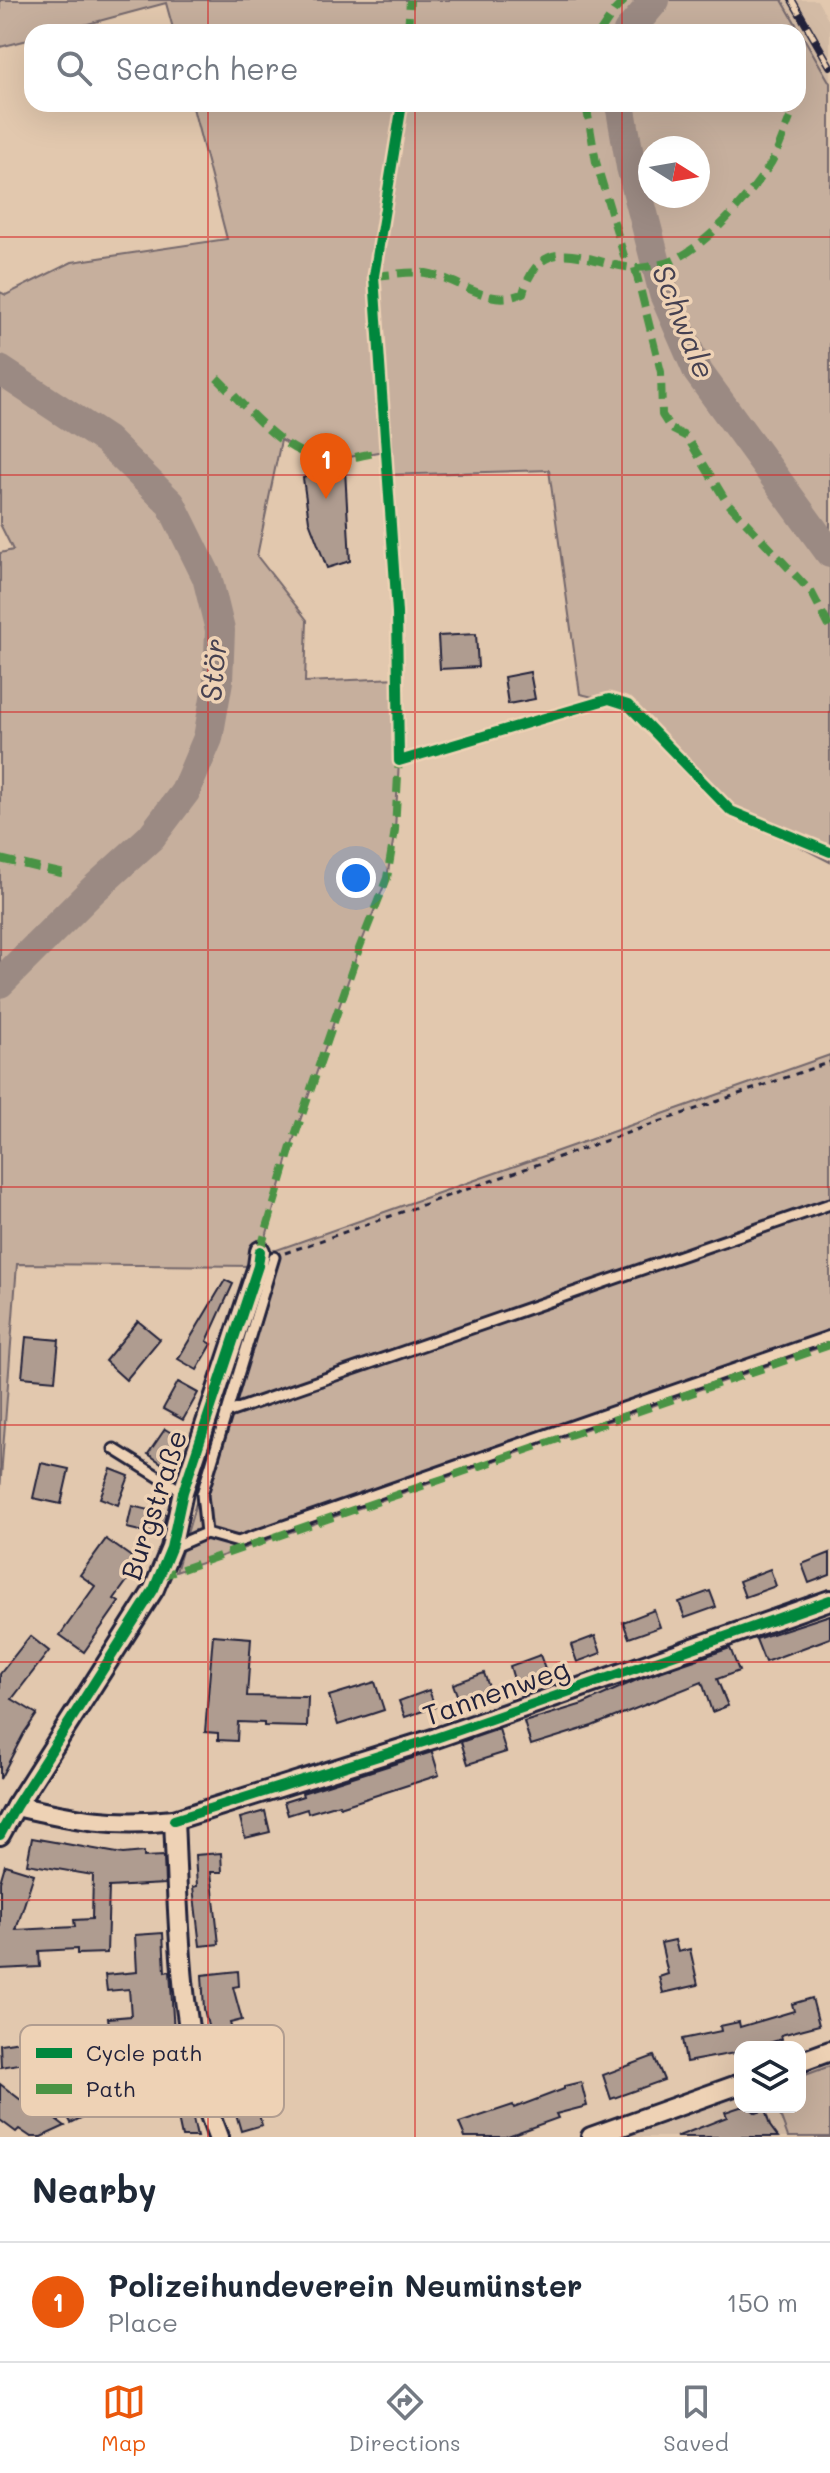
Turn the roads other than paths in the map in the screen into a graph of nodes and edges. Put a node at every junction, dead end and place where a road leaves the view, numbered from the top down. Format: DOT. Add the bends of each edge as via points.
graph roads {
  1 [pos="830,1204"];
  2 [pos="267,1254"];
  3 [pos="830,1336"];
  4 [pos="226,1413"];
  5 [pos="114,1449"];
  6 [pos="183,1492"];
  7 [pos="206,1533"];
  8 [pos="171,1548"];
  9 [pos="830,1600"];
  10 [pos="16,1806"];
  11 [pos="174,1820"];
  12 [pos="0,1835"];
  13 [pos="188,2025"];
  14 [pos="830,2051"];
  15 [pos="806,2060"];
  16 [pos="734,2086"];
  17 [pos="212,2117"];
  18 [pos="218,2137"];
  19 [pos="591,2137"];
  1 -- 4 [label="lane"];
  2 -- 4 [label="lane"];
  2 -- 6 [label="street, Burgstraße" via="253,1281"];
  3 -- 7 [label="lane" via="238,1542"];
  4 -- 7 [label="lane" via="202,1494"];
  5 -- 6 [label="lane"];
  6 -- 8 [label="street, Burgstraße"];
  7 -- 8 [label="lane"];
  8 -- 10 [label="street, Burgstraße" via="154,1589"];
  9 -- 11 [label="street, Tannenweg" via="449,1734"];
  10 -- 11 [label="street, Tannenweg" via="79,1821"];
  10 -- 12 [label="street, Burgstraße"];
  11 -- 13 [label="street"];
  14 -- 15 [label="street"];
  16 -- 19 [label="street"];
  17 -- 18 [label="street"];
}
